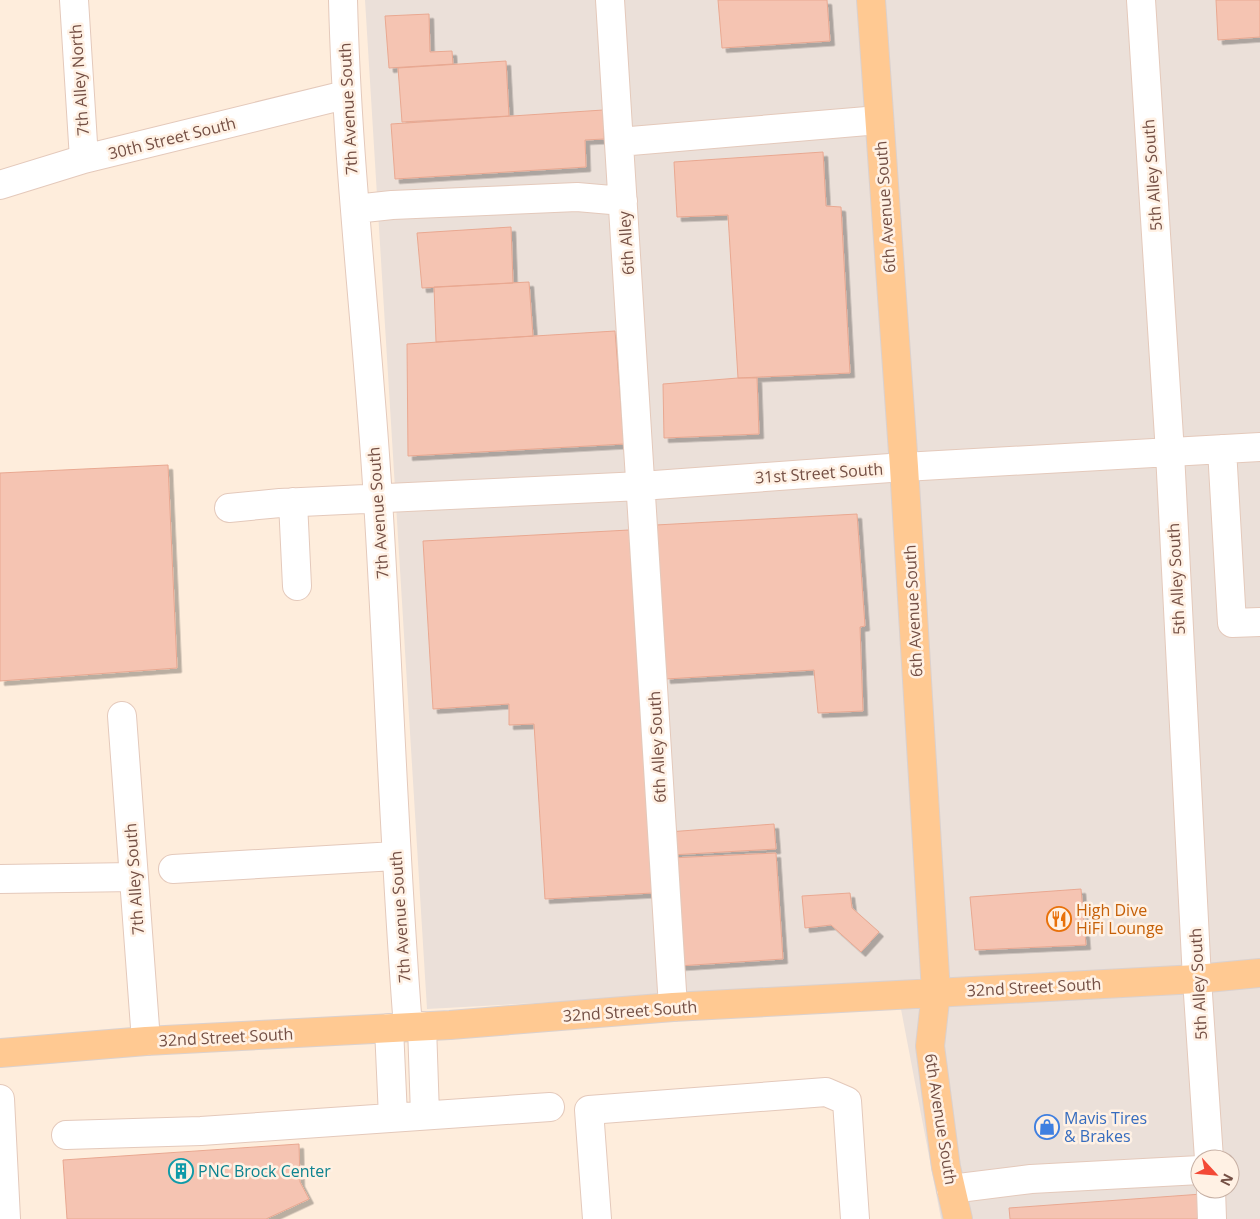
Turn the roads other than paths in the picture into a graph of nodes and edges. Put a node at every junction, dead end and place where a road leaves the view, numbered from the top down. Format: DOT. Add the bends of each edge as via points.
graph roads {
  1 [pos="74,0"];
  2 [pos="343,0"];
  3 [pos="610,0"];
  4 [pos="870,0"];
  5 [pos="1141,0"];
  6 [pos="345,95"];
  7 [pos="879,120"];
  8 [pos="619,142"];
  9 [pos="84,159"];
  10 [pos="0,185"];
  11 [pos="623,201"];
  12 [pos="354,209"];
  13 [pos="1260,447"];
  14 [pos="1222,449"];
  15 [pos="1170,453"];
  16 [pos="904,466"];
  17 [pos="641,486"];
  18 [pos="378,499"];
  19 [pos="293,502"];
  20 [pos="229,508"];
  21 [pos="296,586"];
  22 [pos="1260,622"];
  23 [pos="122,716"];
  24 [pos="395,856"];
  25 [pos="173,869"];
  26 [pos="134,876"];
  27 [pos="0,879"];
  28 [pos="1260,973"];
  29 [pos="1197,979"];
  30 [pos="936,992"];
  31 [pos="673,1007"];
  32 [pos="406,1027"];
  33 [pos="146,1042"];
  34 [pos="0,1053"];
  35 [pos="0,1099"];
  36 [pos="550,1107"];
  37 [pos="425,1115"];
  38 [pos="393,1117"];
  39 [pos="66,1135"];
  40 [pos="1208,1149"];
  41 [pos="1190,1171"];
  42 [pos="951,1189"];
  43 [pos="1211,1199"];
  44 [pos="6,1219"];
  45 [pos="597,1219"];
  46 [pos="855,1219"];
  47 [pos="958,1219"];
  48 [pos="1212,1219"];
  1 -- 9 [label="street, 7th Alley North"];
  2 -- 6 [label="street, 7th Avenue South"];
  3 -- 8 [label="street, 6th Alley"];
  4 -- 7 [label="main road, 6th Avenue South"];
  5 -- 15 [label="street, 5th Alley South"];
  6 -- 9 [label="street, 30th Street South"];
  6 -- 12 [label="street, 7th Avenue South"];
  7 -- 8 [label="street"];
  7 -- 16 [label="main road, 6th Avenue South"];
  8 -- 11 [label="street, 6th Alley"];
  9 -- 10 [label="street, 30th Street South"];
  11 -- 12 [label="street" via="577,197"];
  11 -- 17 [label="street, 6th Alley"];
  12 -- 18 [label="street, 7th Avenue South"];
  13 -- 14 [label="street, 31st Street South"];
  14 -- 15 [label="street, 31st Street South"];
  14 -- 22 [label="street" via="1232,623"];
  15 -- 16 [label="street, 31st Street South"];
  15 -- 29 [label="street, 5th Alley South"];
  16 -- 17 [label="street, 31st Street South"];
  16 -- 30 [label="main road, 6th Avenue South"];
  17 -- 18 [label="street, 31st Street South"];
  17 -- 31 [label="street, 6th Alley South"];
  18 -- 19 [label="street, 31st Street South"];
  18 -- 24 [label="street, 7th Avenue South"];
  19 -- 20 [label="street, 31st Street South"];
  19 -- 21 [label="street"];
  23 -- 26 [label="street, 7th Alley South"];
  24 -- 25 [label="street"];
  24 -- 32 [label="street, 7th Avenue South"];
  26 -- 27 [label="street"];
  26 -- 33 [label="street, 7th Alley South"];
  28 -- 29 [label="main road, 32nd Street South"];
  29 -- 30 [label="main road, 32nd Street South"];
  29 -- 40 [label="street, 5th Alley South"];
  30 -- 31 [label="main road, 32nd Street South"];
  30 -- 42 [label="main road, 6th Avenue South" via="930,1046"];
  31 -- 32 [label="main road, 32nd Street South"];
  32 -- 33 [label="main road, 32nd Street South"];
  32 -- 37 [label="street"];
  32 -- 38 [label="street"];
  33 -- 34 [label="main road, 32nd Street South"];
  35 -- 44 [label="street"];
  36 -- 37 [label="street"];
  37 -- 38 [label="street"];
  38 -- 39 [label="street" via="201,1131"];
  41 -- 42 [label="street" via="1030,1179"];
  42 -- 47 [label="main road, 6th Avenue South"];
  43 -- 48 [label="street"];
  45 -- 46 [label="street" via="589,1110 826,1092 847,1101"];
}
